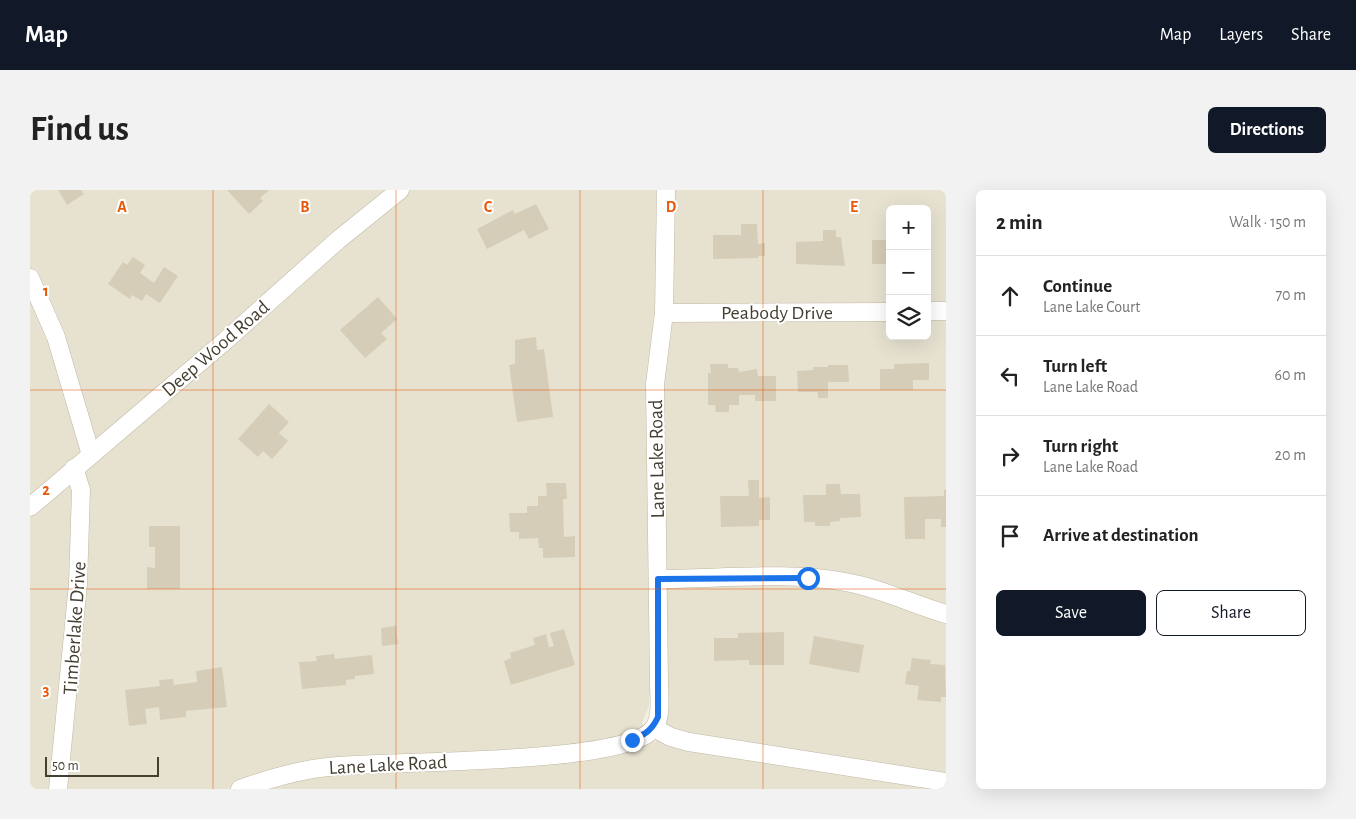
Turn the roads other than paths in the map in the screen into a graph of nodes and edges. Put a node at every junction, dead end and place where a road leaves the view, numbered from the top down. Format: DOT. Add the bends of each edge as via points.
graph roads {
  1 [pos="400,190"];
  2 [pos="666,190"];
  3 [pos="30,278"];
  4 [pos="946,311"];
  5 [pos="886,312"];
  6 [pos="931,312"];
  7 [pos="664,313"];
  8 [pos="91,454"];
  9 [pos="74,468"];
  10 [pos="30,507"];
  11 [pos="658,579"];
  12 [pos="946,614"];
  13 [pos="654,728"];
  14 [pos="946,782"];
  15 [pos="58,789"];
  16 [pos="240,789"];
  1 -- 8 [label="street, Deep Wood Road"];
  2 -- 7 [label="street, Lane Lake Road"];
  3 -- 8 [label="street" via="56,337"];
  4 -- 6 [label="street"];
  5 -- 7 [label="street, Peabody Drive"];
  7 -- 11 [label="street, Lane Lake Road" via="655,384"];
  8 -- 9 [label="street, Deep Wood Road"];
  9 -- 10 [label="street, Deep Wood Road"];
  9 -- 15 [label="street, Timberlake Drive" via="81,490 78,584"];
  11 -- 12 [label="street" via="786,577 842,581 867,586"];
  11 -- 13 [label="street, Lane Lake Road" via="658,717"];
  13 -- 14 [label="street" via="688,742"];
  13 -- 16 [label="street, Lane Lake Road" via="606,749 328,767 291,773"];
}
